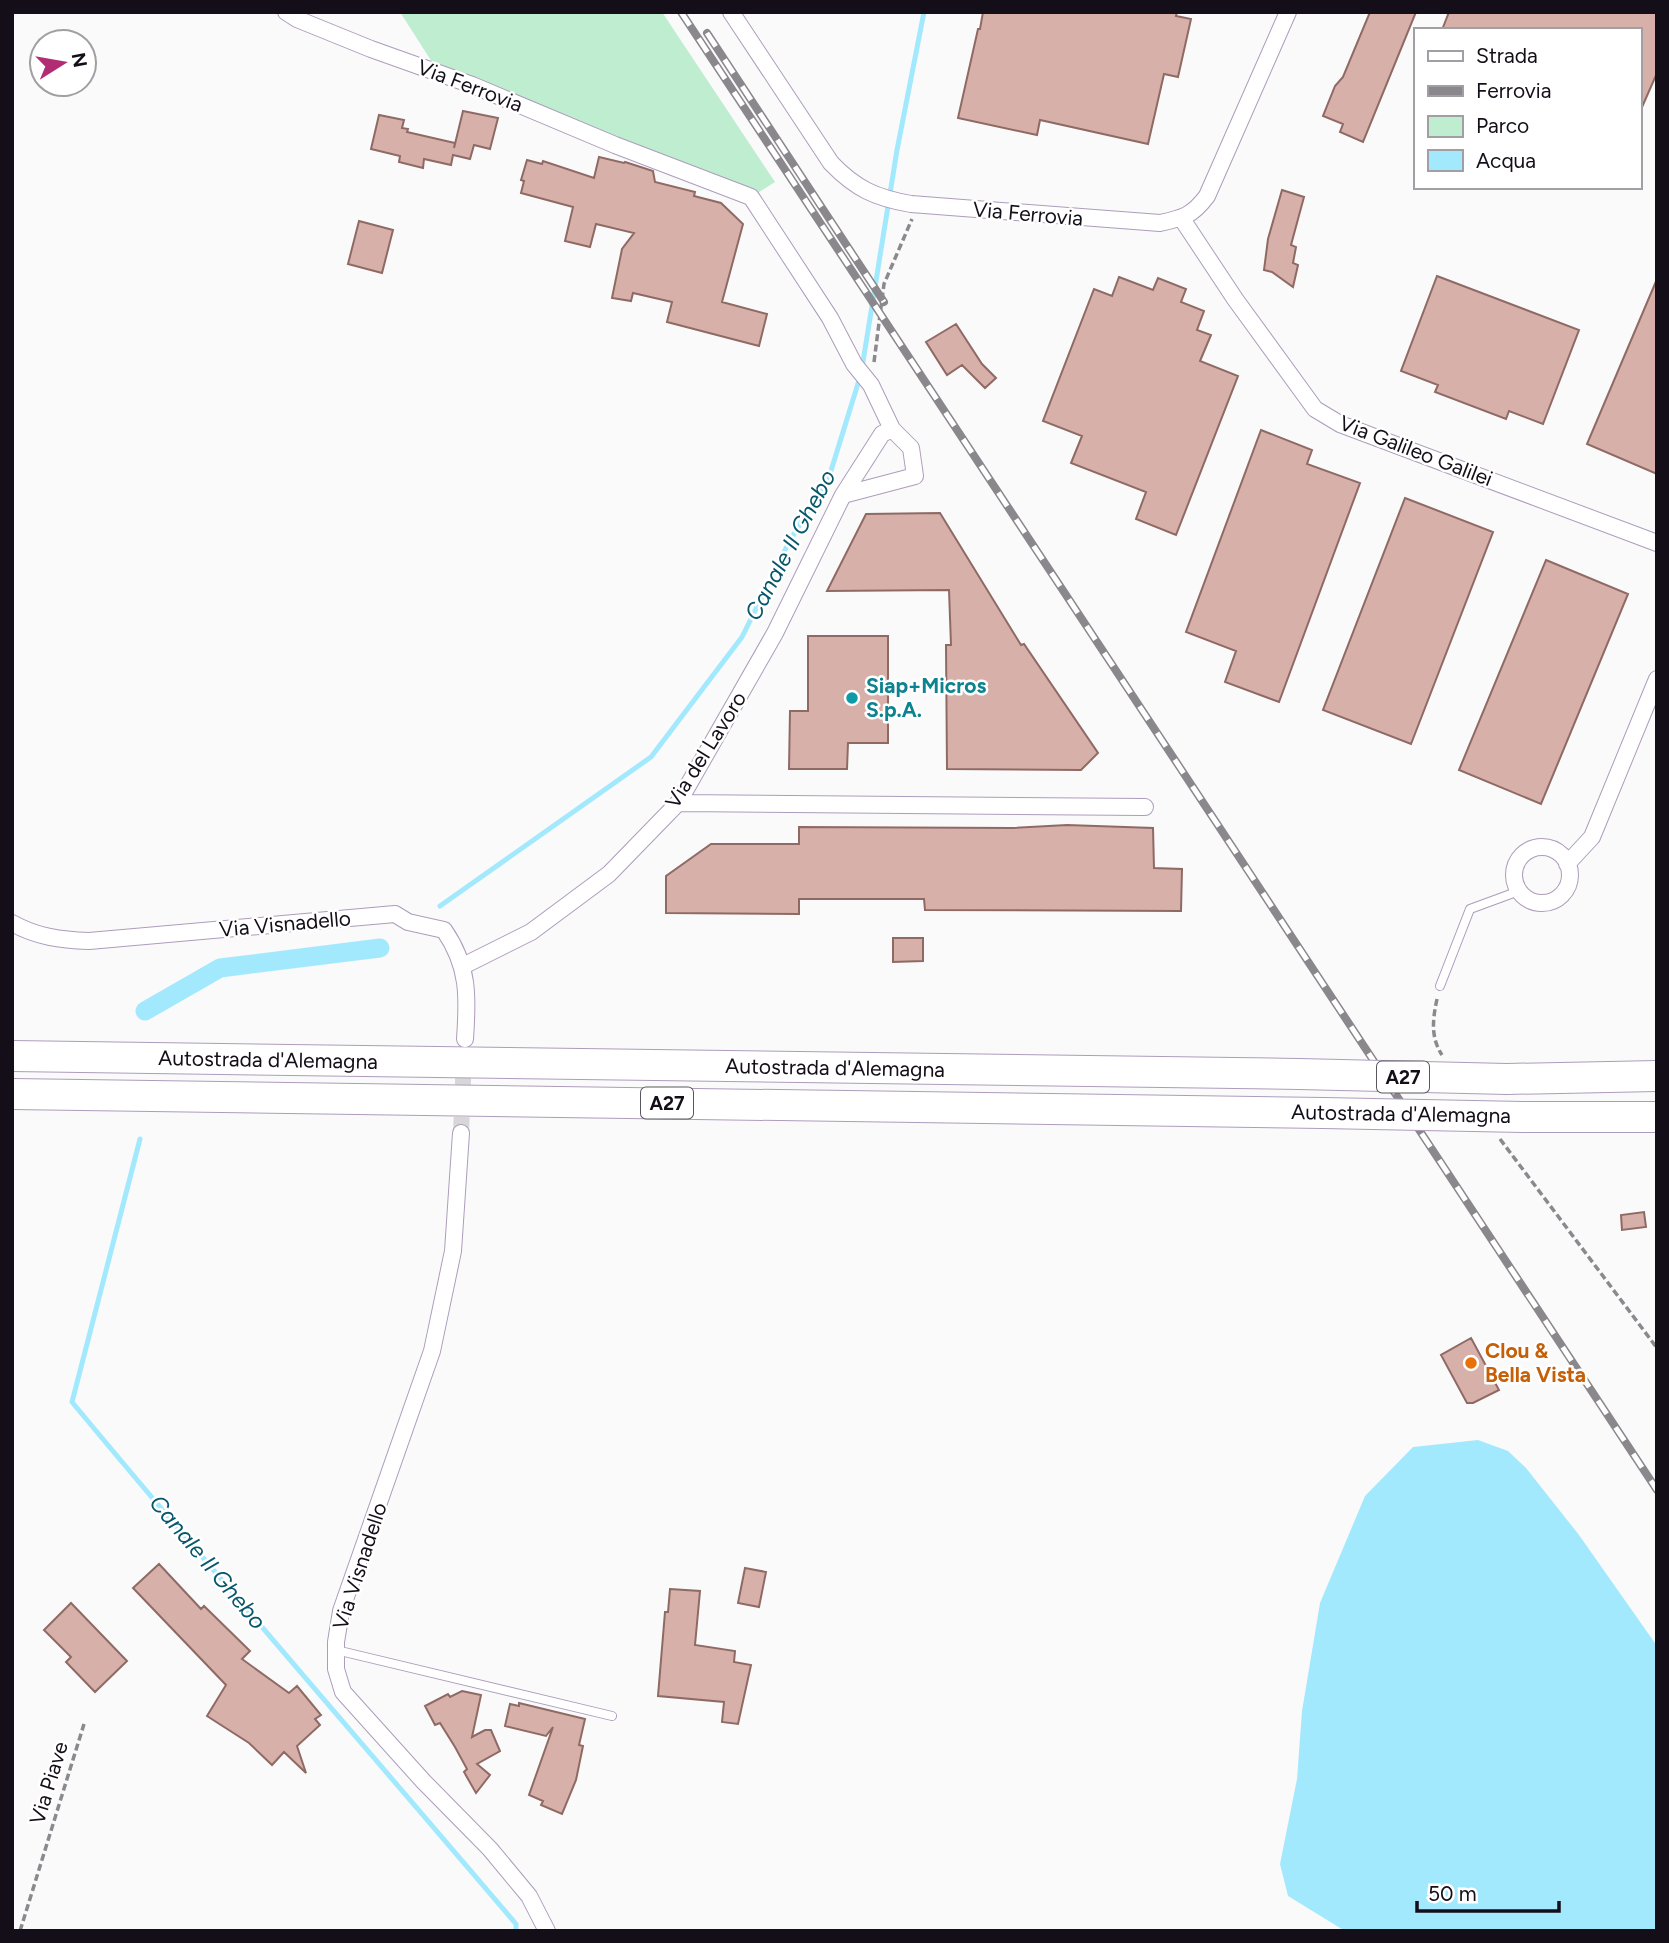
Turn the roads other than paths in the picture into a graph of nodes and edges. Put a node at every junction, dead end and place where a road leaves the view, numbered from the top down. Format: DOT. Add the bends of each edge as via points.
graph roads {
  1 [pos="286,12"];
  2 [pos="731,12"];
  3 [pos="1288,12"];
  4 [pos="1182,219"];
  5 [pos="892,429"];
  6 [pos="843,495"];
  7 [pos="1657,543"];
  8 [pos="1657,678"];
  9 [pos="678,803"];
  10 [pos="1145,807"];
  11 [pos="1567,864"];
  12 [pos="1519,891"];
  13 [pos="12,923"];
  14 [pos="463,966"];
  15 [pos="1440,986"];
  16 [pos="465,1039"];
  17 [pos="12,1056"];
  18 [pos="1657,1076"];
  19 [pos="12,1094"];
  20 [pos="1657,1117"];
  21 [pos="461,1133"];
  22 [pos="336,1650"];
  23 [pos="612,1716"];
  24 [pos="547,1931"];
  1 -- 5 [label="street, Via Ferrovia" via="751,197 871,385"];
  2 -- 4 [label="street, Via Ferrovia" via="831,163 876,197 1121,221"];
  3 -- 4 [label="street" via="1207,196"];
  4 -- 7 [label="street, Via Galileo Galilei" via="1315,409 1340,424"];
  5 -- 6 [label="street, Via del Lavoro" via="882,434"];
  5 -- 6 [label="street" via="911,448 915,476"];
  6 -- 9 [label="street, Via del Lavoro" via="775,633"];
  8 -- 11 [label="street" via="1592,836"];
  9 -- 10 [label="street"];
  9 -- 14 [label="street, Via del Lavoro" via="609,874 531,932"];
  11 -- 12 [label="street" via="1569,882 1551,902 1533,902"];
  11 -- 12 [label="street" via="1555,850 1528,851 1516,864"];
  12 -- 15 [label="lane" via="1470,909"];
  13 -- 14 [label="street, Via Visnadello" via="57,940 89,941 395,914 408,922 444,930"];
  14 -- 16 [label="street, Via Visnadello" via="468,1001"];
  17 -- 18 [label="highway, Autostrada d'Alemagna / A27, bridge" via="1507,1079"];
  19 -- 20 [label="highway, Autostrada d'Alemagna / A27, bridge"];
  21 -- 22 [label="street, Via Visnadello" via="453,1251 432,1350 341,1611"];
  22 -- 23 [label="lane"];
  22 -- 24 [label="street, Via Visnadello" via="343,1692 490,1849 529,1896"];
}
